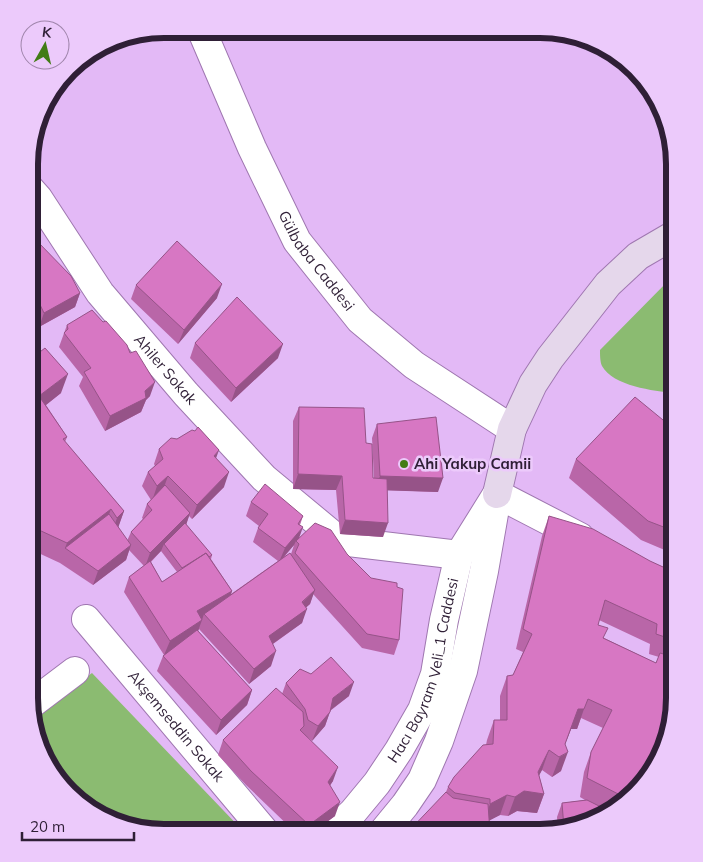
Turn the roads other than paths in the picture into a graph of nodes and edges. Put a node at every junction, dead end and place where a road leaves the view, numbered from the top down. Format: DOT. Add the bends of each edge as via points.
graph roads {
  1 [pos="205,38"];
  2 [pos="38,198"];
  3 [pos="666,240"];
  4 [pos="512,429"];
  5 [pos="497,494"];
  6 [pos="603,549"];
  7 [pos="460,555"];
  8 [pos="86,619"];
  9 [pos="75,671"];
  10 [pos="38,699"];
  11 [pos="258,824"];
  12 [pos="340,824"];
  13 [pos="389,824"];
  1 -- 4 [label="street, Gülbaba Caddesi" via="297,242 360,320 414,365"];
  2 -- 7 [label="street, Ahiler Sokak" via="100,293 186,394 264,478 340,541"];
  3 -- 4 [label="street, Hacı Bayram Veli_1 Caddesi" via="638,256 608,284 550,358 533,384"];
  4 -- 5 [label="street, Hacı Bayram Veli_1 Caddesi"];
  5 -- 6 [label="street"];
  5 -- 7 [label="street, Hacı Bayram Veli_1 Caddesi"];
  5 -- 13 [label="street, Hacı Bayram Veli_1 Caddesi" via="463,670 422,780"];
  7 -- 12 [label="street, Hacı Bayram Veli_1 Caddesi" via="435,674 422,710 377,783"];
  8 -- 11 [label="street, Akşemseddin Sokak"];
  9 -- 10 [label="street"];
}
